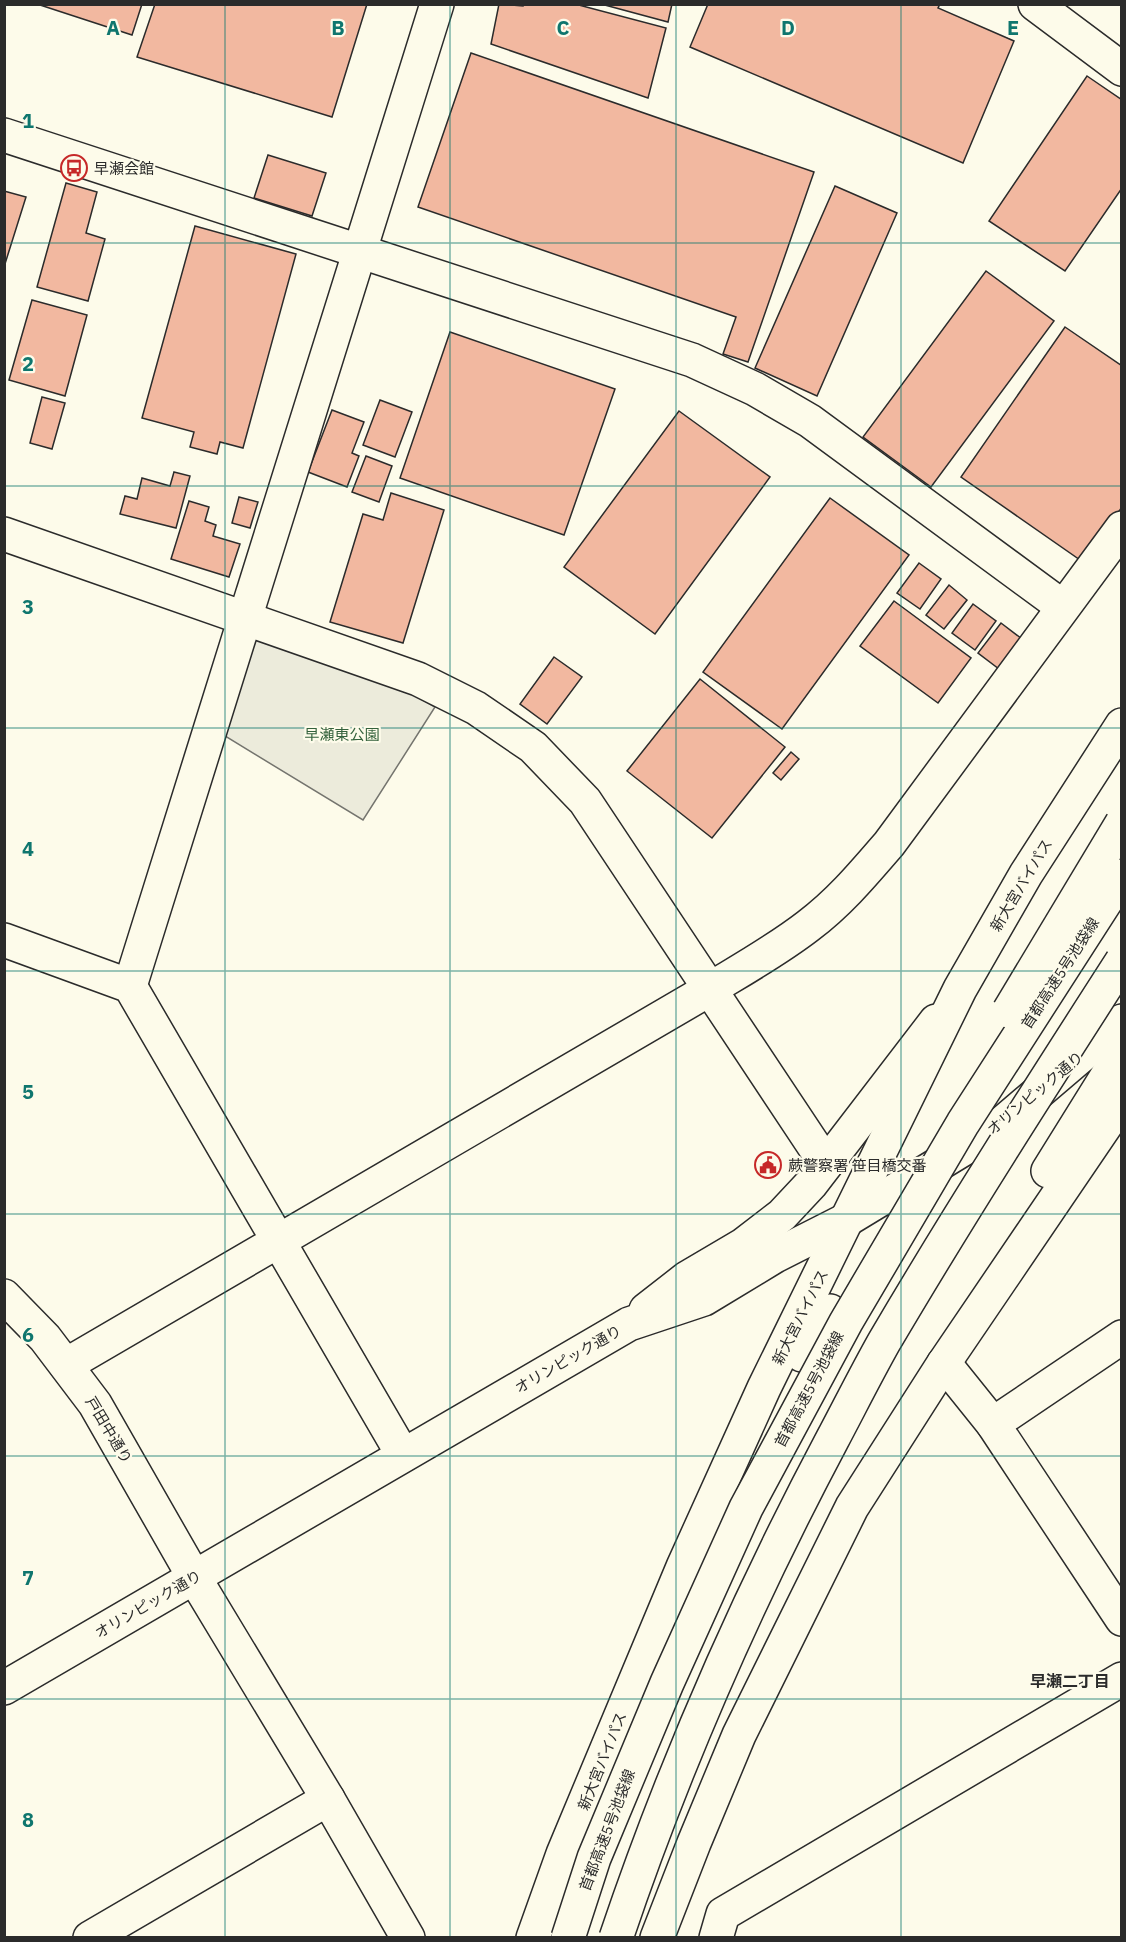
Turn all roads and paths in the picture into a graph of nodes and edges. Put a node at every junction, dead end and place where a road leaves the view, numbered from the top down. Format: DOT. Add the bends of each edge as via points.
graph roads {
  1 [pos="438,4"];
  2 [pos="1035,4"];
  3 [pos="1122,69"];
  4 [pos="4,135"];
  5 [pos="361,251"];
  6 [pos="1122,528"];
  7 [pos="4,534"];
  8 [pos="1063,607"];
  9 [pos="246,619"];
  10 [pos="1122,725"];
  11 [pos="1122,823"];
  12 [pos="1122,876"];
  13 [pos="4,940"];
  14 [pos="1122,961"];
  15 [pos="130,986"];
  16 [pos="710,989"];
  17 [pos="960,989"];
  18 [pos="1122,1021"];
  19 [pos="1122,1052"];
  20 [pos="1122,1101"];
  21 [pos="826,1164"];
  22 [pos="848,1219"];
  23 [pos="279,1242"];
  24 [pos="4,1296"];
  25 [pos="628,1324"];
  26 [pos="1122,1337"];
  27 [pos="939,1359"];
  28 [pos="66,1365"];
  29 [pos="993,1424"];
  30 [pos="403,1455"];
  31 [pos="724,1478"];
  32 [pos="194,1577"];
  33 [pos="1122,1619"];
  34 [pos="1122,1679"];
  35 [pos="4,1688"];
  36 [pos="328,1799"];
  37 [pos="90,1938"];
  38 [pos="408,1938"];
  39 [pos="533,1938"];
  40 [pos="568,1938"];
  41 [pos="616,1938"];
  42 [pos="657,1938"];
  43 [pos="716,1938"];
  1 -- 5 [label="main road"];
  2 -- 3 [label="main road"];
  4 -- 5 [label="main road"];
  5 -- 8 [label="main road" via="692,360 755,389 810,421"];
  5 -- 9 [label="main road"];
  6 -- 8 [label="main road"];
  7 -- 9 [label="main road"];
  8 -- 16 [label="main road" via="889,844 850,889 771,953"];
  9 -- 15 [label="main road"];
  9 -- 16 [label="main road" via="418,679 476,708 533,747 585,801"];
  10 -- 17 [label="main road, 新大宮バイパス" via="1026,874"];
  11 -- 31 [label="main road, bridge" via="830,1311"];
  12 -- 40 [label="main road, 首都高速5号池袋線, bridge" via="963,1123 846,1322 746,1508 598,1847"];
  13 -- 15 [label="main road"];
  14 -- 41 [label="main road, bridge" via="883,1344 788,1523 706,1701"];
  15 -- 23 [label="main road"];
  16 -- 21 [label="main road"];
  16 -- 23 [label="main road"];
  17 -- 21 [label="main road"];
  17 -- 22 [label="main road, 新大宮バイパス"];
  18 -- 22 [label="main road, オリンピック通り" via="993,1131"];
  19 -- 27 [label="main road"];
  20 -- 27 [label="main road"];
  21 -- 25 [label="main road" via="782,1215 687,1278"];
  22 -- 25 [label="main road, オリンピック通り" via="775,1256 704,1299"];
  22 -- 31 [label="main road, 新大宮バイパス"];
  23 -- 28 [label="main road"];
  23 -- 30 [label="main road"];
  24 -- 28 [label="main road, 戸田中通り"];
  25 -- 30 [label="main road, オリンピック通り"];
  26 -- 29 [label="main road"];
  27 -- 29 [label="main road"];
  27 -- 42 [label="main road" via="852,1507 740,1735"];
  28 -- 32 [label="main road, 戸田中通り" via="95,1404"];
  29 -- 33 [label="main road"];
  30 -- 32 [label="main road, オリンピック通り"];
  31 -- 39 [label="main road, 新大宮バイパス" via="682,1567 606,1750"];
  32 -- 35 [label="main road, オリンピック通り"];
  32 -- 36 [label="main road, 戸田中通り"];
  34 -- 43 [label="main road" via="723,1914"];
  36 -- 37 [label="main road"];
  36 -- 38 [label="main road, 戸田中通り"];
}
